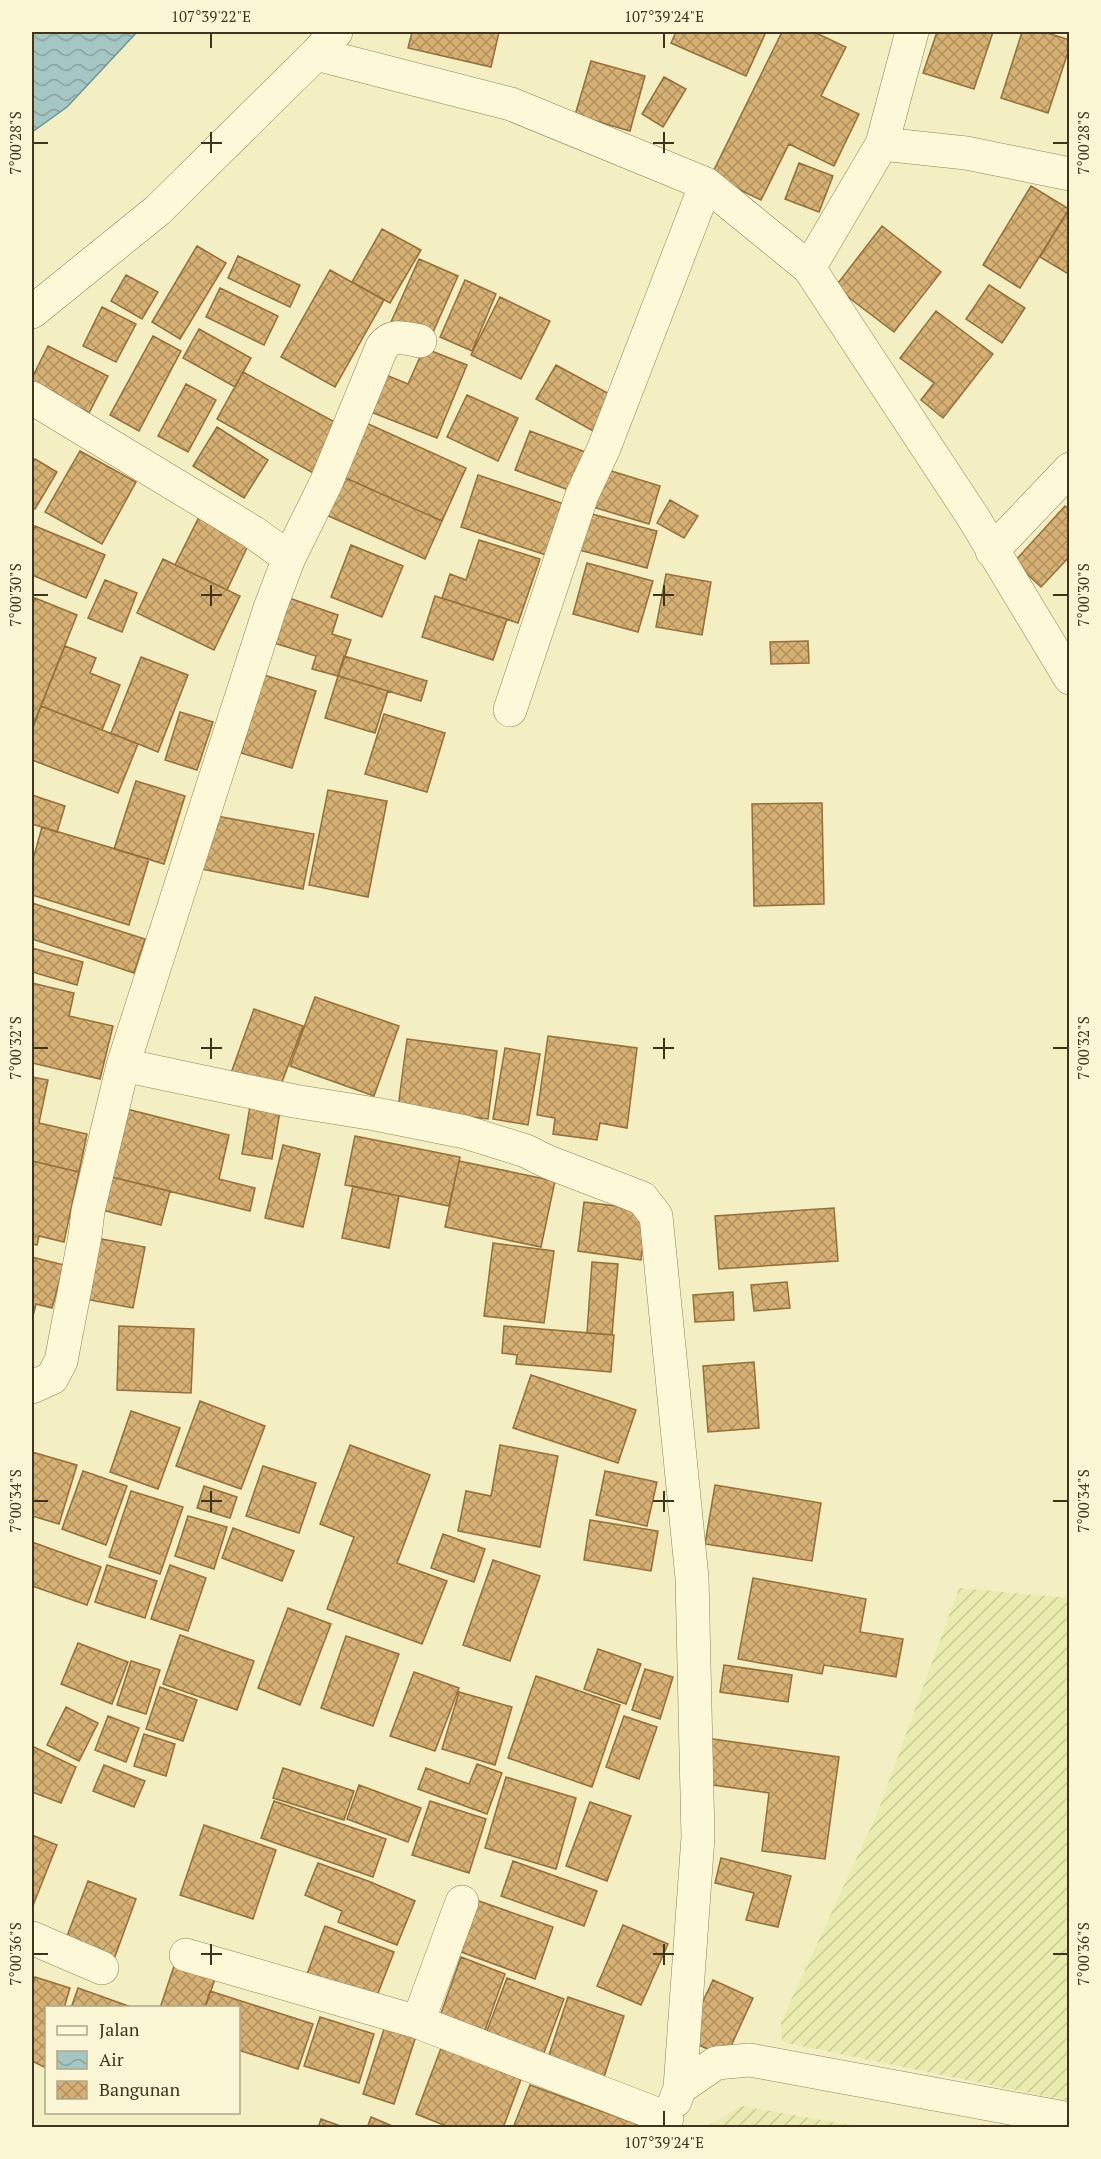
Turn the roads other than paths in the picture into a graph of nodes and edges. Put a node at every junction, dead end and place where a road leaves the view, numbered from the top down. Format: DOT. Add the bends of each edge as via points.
graph roads {
  1 [pos="912,32"];
  2 [pos="326,43"];
  3 [pos="882,144"];
  4 [pos="1070,174"];
  5 [pos="706,184"];
  6 [pos="809,268"];
  7 [pos="32,312"];
  8 [pos="420,341"];
  9 [pos="32,398"];
  10 [pos="1070,469"];
  11 [pos="992,551"];
  12 [pos="290,558"];
  13 [pos="1070,678"];
  14 [pos="510,710"];
  15 [pos="123,1065"];
  16 [pos="32,1387"];
  17 [pos="462,1902"];
  18 [pos="32,1938"];
  19 [pos="186,1955"];
  20 [pos="102,1968"];
  21 [pos="418,2022"];
  22 [pos="680,2088"];
  23 [pos="1070,2119"];
  24 [pos="665,2123"];
  1 -- 3 [label="street"];
  2 -- 5 [label="street" via="511,105"];
  2 -- 7 [label="street" via="158,210"];
  3 -- 4 [label="street" via="966,153"];
  3 -- 6 [label="street"];
  5 -- 6 [label="street"];
  5 -- 14 [label="street" via="604,448 582,495"];
  6 -- 11 [label="street"];
  8 -- 12 [label="street" via="399,337 382,347 326,483"];
  9 -- 12 [label="street"];
  10 -- 11 [label="street"];
  11 -- 13 [label="street"];
  12 -- 15 [label="street" via="248,674"];
  15 -- 16 [label="street" via="87,1211 62,1362 52,1378"];
  15 -- 22 [label="street" via="465,1132 526,1151 642,1198 656,1216 692,1578 698,1837"];
  17 -- 21 [label="street"];
  18 -- 20 [label="street"];
  19 -- 21 [label="street"];
  21 -- 24 [label="street"];
  22 -- 23 [label="street" via="716,2062 750,2060"];
  22 -- 24 [label="street"];
}
